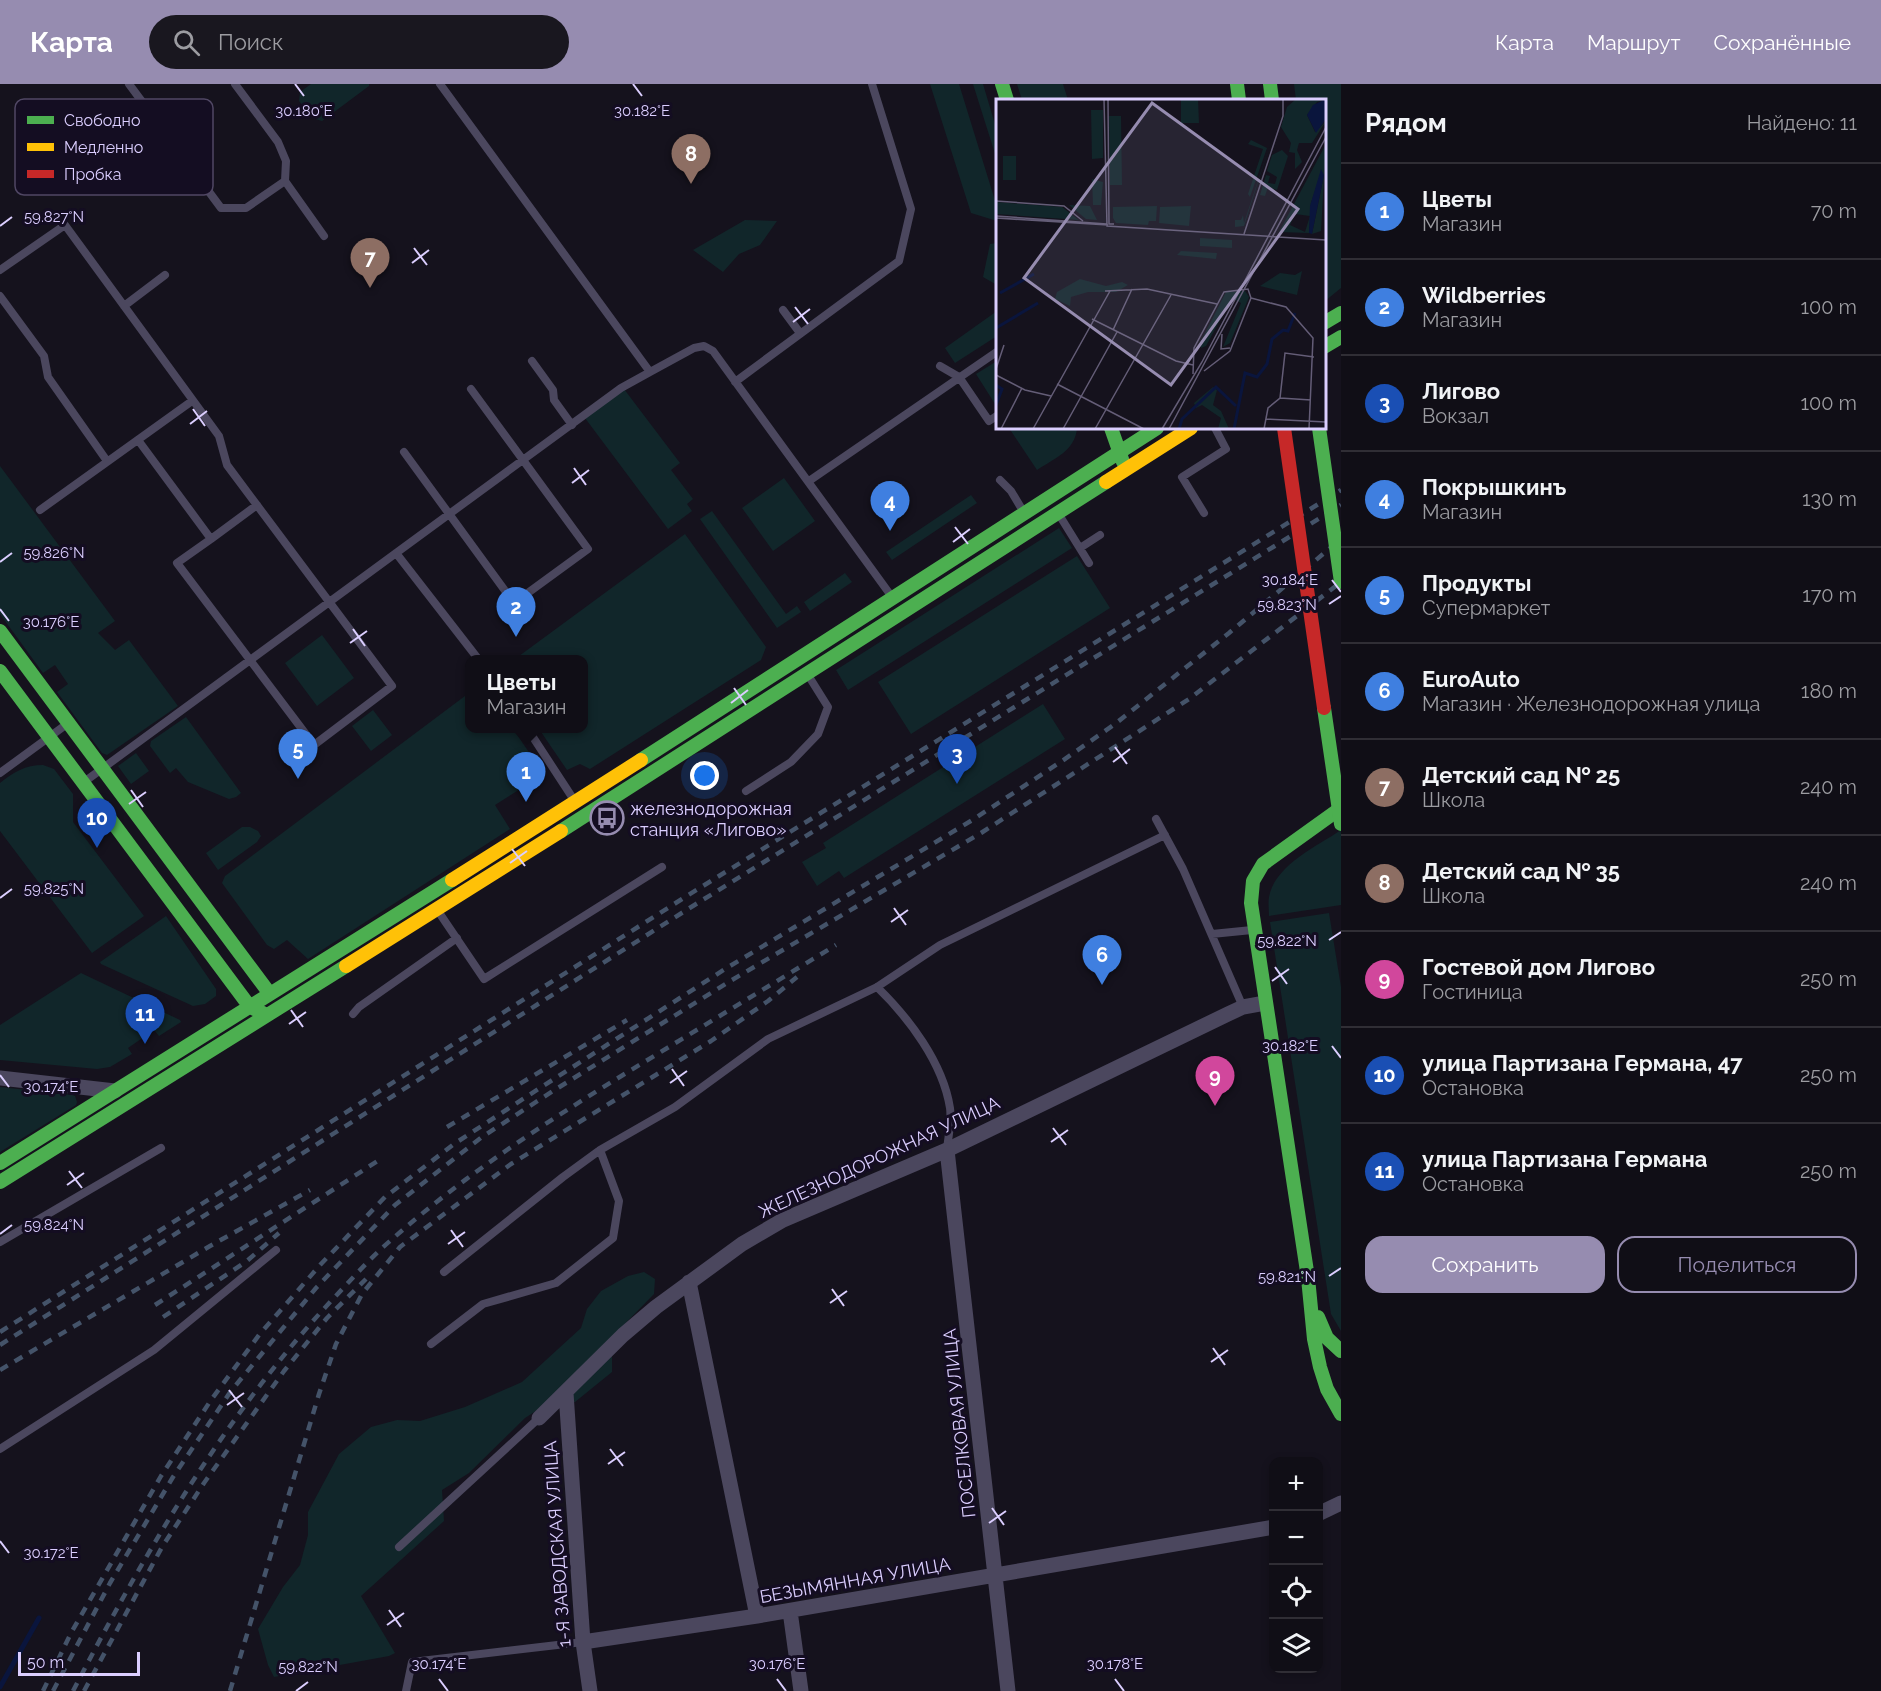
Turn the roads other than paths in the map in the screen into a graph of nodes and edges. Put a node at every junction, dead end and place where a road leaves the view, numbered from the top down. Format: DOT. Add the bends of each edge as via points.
graph roads {
  1 [pos="129,84"];
  2 [pos="235,84"];
  3 [pos="440,84"];
  4 [pos="872,84"];
  5 [pos="1002,84"];
  6 [pos="1237,84"];
  7 [pos="1270,84"];
  8 [pos="140,99"];
  9 [pos="1007,99"];
  10 [pos="1239,99"];
  11 [pos="1272,99"];
  12 [pos="285,181"];
  13 [pos="211,195"];
  14 [pos="324,236"];
  15 [pos="0,270"];
  16 [pos="165,275"];
  17 [pos="0,296"];
  18 [pos="124,306"];
  19 [pos="783,310"];
  20 [pos="1341,313"];
  21 [pos="1326,322"];
  22 [pos="800,333"];
  23 [pos="1341,337"];
  24 [pos="1326,346"];
  25 [pos="996,352"];
  26 [pos="532,361"];
  27 [pos="940,366"];
  28 [pos="650,372"];
  29 [pos="959,377"];
  30 [pos="735,382"];
  31 [pos="471,389"];
  32 [pos="192,400"];
  33 [pos="996,417"];
  34 [pos="572,424"];
  35 [pos="1112,429"];
  36 [pos="1155,429"];
  37 [pos="1189,429"];
  38 [pos="1216,429"];
  39 [pos="1284,429"];
  40 [pos="1319,429"];
  41 [pos="138,440"];
  42 [pos="1119,451"];
  43 [pos="404,452"];
  44 [pos="523,460"];
  45 [pos="107,461"];
  46 [pos="1126,468"];
  47 [pos="1000,480"];
  48 [pos="809,481"];
  49 [pos="257,505"];
  50 [pos="40,510"];
  51 [pos="1024,512"];
  52 [pos="1057,512"];
  53 [pos="1204,513"];
  54 [pos="450,514"];
  55 [pos="1100,535"];
  56 [pos="211,538"];
  57 [pos="1080,548"];
  58 [pos="396,553"];
  59 [pos="1089,563"];
  60 [pos="1341,582"];
  61 [pos="892,597"];
  62 [pos="329,602"];
  63 [pos="0,631"];
  64 [pos="474,655"];
  65 [pos="250,660"];
  66 [pos="0,671"];
  67 [pos="807,674"];
  68 [pos="68,723"];
  69 [pos="530,733"];
  70 [pos="49,737"];
  71 [pos="102,768"];
  72 [pos="0,773"];
  73 [pos="83,782"];
  74 [pos="746,791"];
  75 [pos="575,802"];
  76 [pos="1341,808"];
  77 [pos="1156,819"];
  78 [pos="1341,824"];
  79 [pos="1165,835"];
  80 [pos="662,867"];
  81 [pos="437,909"];
  82 [pos="1254,930"];
  83 [pos="1212,934"];
  84 [pos="457,938"];
  85 [pos="877,987"];
  86 [pos="270,994"];
  87 [pos="1265,1003"];
  88 [pos="250,1007"];
  89 [pos="1243,1007"];
  90 [pos="352,1014"];
  91 [pos="269,1015"];
  92 [pos="0,1078"];
  93 [pos="115,1091"];
  94 [pos="161,1148"];
  95 [pos="600,1150"];
  96 [pos="947,1150"];
  97 [pos="0,1163"];
  98 [pos="0,1182"];
  99 [pos="0,1242"];
  100 [pos="276,1250"];
  101 [pos="444,1272"];
  102 [pos="689,1282"];
  103 [pos="1311,1302"];
  104 [pos="431,1344"];
  105 [pos="1341,1351"];
  106 [pos="566,1393"];
  107 [pos="1341,1414"];
  108 [pos="539,1418"];
  109 [pos="0,1449"];
  110 [pos="1341,1503"];
  111 [pos="1323,1512"];
  112 [pos="1269,1528"];
  113 [pos="399,1547"];
  114 [pos="995,1576"];
  115 [pos="790,1611"];
  116 [pos="757,1616"];
  117 [pos="583,1642"];
  118 [pos="406,1691"];
  119 [pos="590,1691"];
  120 [pos="801,1691"];
  121 [pos="1008,1691"];
  1 -- 8 [label="lane"];
  2 -- 12 [label="lane" via="278,142 286,161"];
  3 -- 28 [label="lane"];
  4 -- 22 [label="lane" via="911,209 899,261"];
  5 -- 9 [label="main road"];
  6 -- 10 [label="main road"];
  7 -- 11 [label="main road"];
  12 -- 13 [label="lane" via="246,208 221,208"];
  12 -- 14 [label="lane"];
  15 -- 18 [label="lane" via="65,225"];
  16 -- 18 [label="lane"];
  17 -- 45 [label="lane" via="44,356 48,377"];
  18 -- 32 [label="lane"];
  19 -- 22 [label="lane"];
  20 -- 21 [label="main road"];
  22 -- 30 [label="lane"];
  23 -- 24 [label="main road"];
  25 -- 29 [label="lane"];
  26 -- 34 [label="lane"];
  27 -- 29 [label="lane"];
  28 -- 30 [label="lane" via="704,346"];
  28 -- 34 [label="lane"];
  29 -- 33 [label="lane" via="989,421"];
  29 -- 48 [label="lane"];
  30 -- 48 [label="lane"];
  31 -- 44 [label="lane"];
  32 -- 41 [label="lane"];
  32 -- 49 [label="lane" via="219,436 227,465"];
  34 -- 44 [label="lane"];
  35 -- 42 [label="main road"];
  36 -- 42 [label="main road"];
  37 -- 46 [label="main road"];
  38 -- 53 [label="lane" via="1226,449 1182,477"];
  39 -- 78 [label="main road, bridge"];
  40 -- 60 [label="main road, bridge"];
  41 -- 45 [label="lane"];
  41 -- 56 [label="lane"];
  42 -- 46 [label="main road"];
  42 -- 51 [label="main road"];
  43 -- 54 [label="lane"];
  44 -- 54 [label="lane"];
  44 -- 54 [label="lane" via="588,549 514,603"];
  45 -- 50 [label="lane"];
  46 -- 52 [label="main road"];
  47 -- 51 [label="lane"];
  48 -- 61 [label="lane"];
  49 -- 56 [label="lane"];
  49 -- 62 [label="lane"];
  51 -- 61 [label="main road"];
  52 -- 57 [label="lane"];
  52 -- 67 [label="main road"];
  54 -- 58 [label="lane"];
  55 -- 57 [label="lane"];
  56 -- 65 [label="lane" via="177,563"];
  57 -- 59 [label="lane"];
  58 -- 62 [label="lane"];
  58 -- 64 [label="lane"];
  61 -- 75 [label="main road"];
  62 -- 65 [label="lane"];
  62 -- 65 [label="lane" via="392,686 314,745"];
  63 -- 68 [label="main road"];
  65 -- 71 [label="lane"];
  66 -- 70 [label="main road"];
  67 -- 74 [label="lane" via="828,708 818,734 791,762"];
  67 -- 81 [label="main road"];
  68 -- 70 [label="lane"];
  68 -- 71 [label="main road"];
  69 -- 75 [label="lane"];
  70 -- 72 [label="lane"];
  70 -- 73 [label="main road"];
  71 -- 73 [label="lane"];
  71 -- 86 [label="main road"];
  73 -- 88 [label="main road"];
  75 -- 86 [label="main road"];
  76 -- 82 [label="main road" via="1263,864 1252,881"];
  77 -- 79 [label="lane"];
  79 -- 83 [label="lane"];
  79 -- 85 [label="lane" via="940,945"];
  80 -- 84 [label="lane" via="484,979"];
  81 -- 84 [label="lane"];
  81 -- 91 [label="main road"];
  82 -- 83 [label="lane"];
  82 -- 87 [label="main road"];
  83 -- 89 [label="lane"];
  84 -- 90 [label="lane"];
  85 -- 95 [label="lane" via="768,1038 675,1107"];
  85 -- 96 [label="lane" via="915,1030 936,1064 950,1109"];
  86 -- 88 [label="main road"];
  86 -- 91 [label="main road"];
  87 -- 89 [label="street, ЖЕЛЕЗНОДОРОЖНАЯ УЛИЦА"];
  87 -- 103 [label="main road"];
  88 -- 91 [label="main road"];
  88 -- 93 [label="main road"];
  89 -- 96 [label="street, ЖЕЛЕЗНОДОРОЖНАЯ УЛИЦА"];
  91 -- 98 [label="main road"];
  92 -- 93 [label="street"];
  93 -- 97 [label="main road"];
  94 -- 99 [label="lane"];
  95 -- 101 [label="lane"];
  95 -- 104 [label="lane" via="619,1201 613,1238 556,1283 483,1304"];
  96 -- 102 [label="street, ЖЕЛЕЗНОДОРОЖНАЯ УЛИЦА" via="783,1220"];
  96 -- 114 [label="street, ПОСЕЛКОВАЯ УЛИЦА"];
  100 -- 109 [label="lane" via="154,1350"];
  102 -- 106 [label="street, ЖЕЛЕЗНОДОРОЖНАЯ УЛИЦА" via="623,1335"];
  102 -- 116 [label="street"];
  103 -- 105 [label="main road" via="1327,1338"];
  103 -- 107 [label="main road" via="1320,1367"];
  106 -- 108 [label="street, ЖЕЛЕЗНОДОРОЖНАЯ УЛИЦА"];
  106 -- 117 [label="street, 1-Я ЗАВОДСКАЯ УЛИЦА"];
  108 -- 113 [label="lane"];
  110 -- 111 [label="street"];
  112 -- 114 [label="street, БЕЗЫМЯННАЯ УЛИЦА"];
  114 -- 115 [label="street, БЕЗЫМЯННАЯ УЛИЦА"];
  114 -- 121 [label="street, ПОСЕЛКОВАЯ УЛИЦА"];
  115 -- 116 [label="street, БЕЗЫМЯННАЯ УЛИЦА"];
  115 -- 120 [label="street"];
  116 -- 117 [label="street, БЕЗЫМЯННАЯ УЛИЦА"];
  117 -- 118 [label="lane, БЕЗЫМЯННАЯ УЛИЦА" via="412,1662"];
  117 -- 119 [label="street, 1-Я ЗАВОДСКАЯ УЛИЦА"];
}
